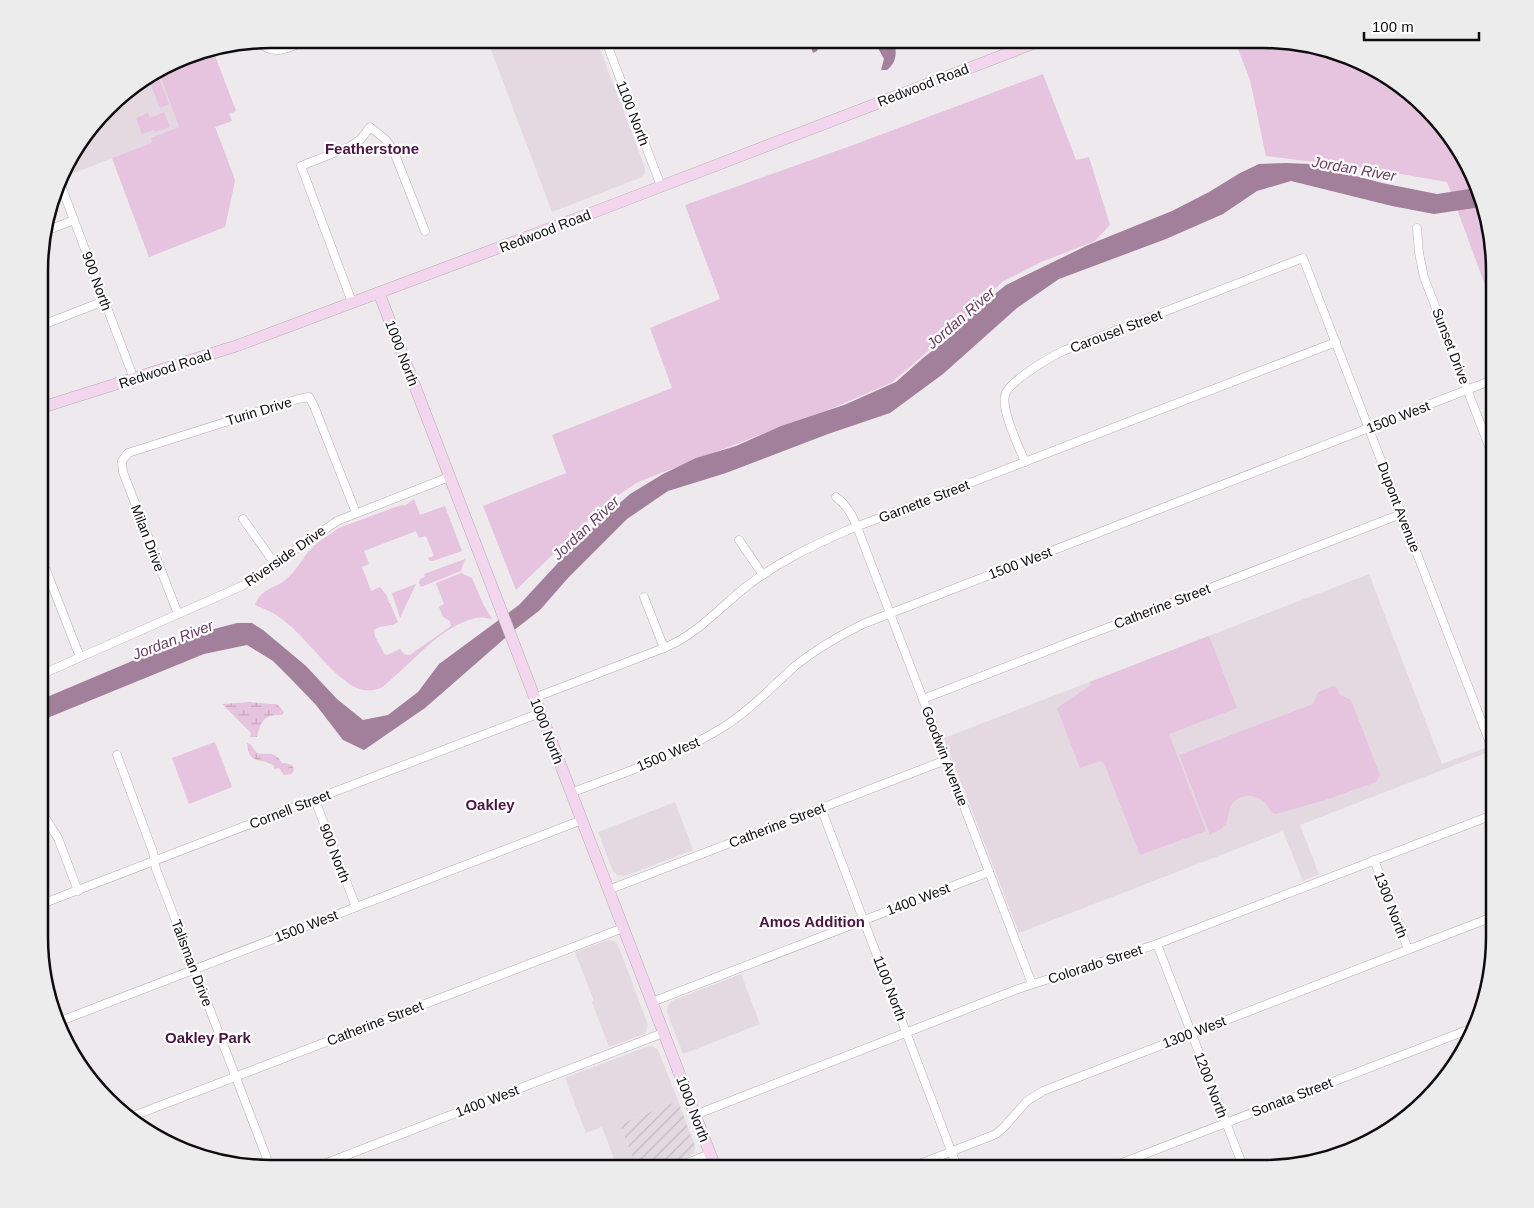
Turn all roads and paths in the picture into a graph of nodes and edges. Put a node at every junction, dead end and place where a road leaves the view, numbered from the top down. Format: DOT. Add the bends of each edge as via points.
graph roads {
  1 [pos="267,48"];
  2 [pos="288,48"];
  3 [pos="608,48"];
  4 [pos="1021,48"];
  5 [pos="661,186"];
  6 [pos="62,189"];
  7 [pos="74,220"];
  8 [pos="1417,228"];
  9 [pos="52,229"];
  10 [pos="425,231"];
  11 [pos="1303,258"];
  12 [pos="378,293"];
  13 [pos="104,302"];
  14 [pos="352,302"];
  15 [pos="48,323"];
  16 [pos="1336,342"];
  17 [pos="134,379"];
  18 [pos="1486,383"];
  19 [pos="1468,390"];
  20 [pos="48,406"];
  21 [pos="1369,428"];
  22 [pos="1486,438"];
  23 [pos="122,461"];
  24 [pos="1025,462"];
  25 [pos="450,477"];
  26 [pos="836,497"];
  27 [pos="356,514"];
  28 [pos="1402,514"];
  29 [pos="243,519"];
  30 [pos="857,527"];
  31 [pos="739,540"];
  32 [pos="275,564"];
  33 [pos="48,575"];
  34 [pos="762,575"];
  35 [pos="644,597"];
  36 [pos="890,613"];
  37 [pos="178,614"];
  38 [pos="664,648"];
  39 [pos="80,657"];
  40 [pos="48,671"];
  41 [pos="534,698"];
  42 [pos="923,699"];
  43 [pos="540,713"];
  44 [pos="1486,733"];
  45 [pos="117,755"];
  46 [pos="946,760"];
  47 [pos="571,793"];
  48 [pos="314,800"];
  49 [pos="821,808"];
  50 [pos="1486,817"];
  51 [pos="582,820"];
  52 [pos="48,823"];
  53 [pos="1374,860"];
  54 [pos="155,861"];
  55 [pos="989,872"];
  56 [pos="78,890"];
  57 [pos="608,890"];
  58 [pos="48,902"];
  59 [pos="356,907"];
  60 [pos="1486,919"];
  61 [pos="864,920"];
  62 [pos="623,928"];
  63 [pos="1157,944"];
  64 [pos="1408,949"];
  65 [pos="195,969"];
  66 [pos="1032,984"];
  67 [pos="652,1002"];
  68 [pos="63,1020"];
  69 [pos="1467,1030"];
  70 [pos="663,1033"];
  71 [pos="906,1033"];
  72 [pos="1192,1033"];
  73 [pos="236,1076"];
  74 [pos="135,1115"];
  75 [pos="695,1115"];
  76 [pos="1226,1123"];
  77 [pos="951,1152"];
  78 [pos="710,1154"];
  79 [pos="269,1160"];
  80 [pos="334,1160"];
  81 [pos="695,1160"];
  82 [pos="712,1160"];
  83 [pos="930,1160"];
  84 [pos="954,1160"];
  85 [pos="1129,1160"];
  86 [pos="1240,1160"];
  1 -- 2 [label="street" via="278,51"];
  3 -- 5 [label="street, 1100 North"];
  4 -- 5 [label="main road, Redwood Road"];
  5 -- 12 [label="main road, Redwood Road"];
  6 -- 7 [label="street, 900 North"];
  7 -- 9 [label="street"];
  7 -- 13 [label="street, 900 North"];
  8 -- 19 [label="street, Sunset Drive" via="1424,277"];
  10 -- 14 [label="street" via="394,152 386,140 370,127 349,147 301,166"];
  11 -- 16 [label="street, Dupont Avenue"];
  11 -- 24 [label="street, Carousel Street" via="1063,351 1032,370 1005,396 1006,412"];
  12 -- 14 [label="main road, Redwood Road"];
  12 -- 25 [label="main road, 1000 North"];
  13 -- 15 [label="street"];
  13 -- 17 [label="street, 900 North"];
  14 -- 17 [label="main road, Redwood Road" via="239,345"];
  16 -- 21 [label="street, Dupont Avenue"];
  16 -- 24 [label="street, Garnette Street"];
  17 -- 20 [label="main road, Redwood Road"];
  18 -- 19 [label="street, 1500 West"];
  19 -- 21 [label="street, 1500 West"];
  19 -- 22 [label="street, Sunset Drive"];
  21 -- 28 [label="street, Dupont Avenue"];
  21 -- 36 [label="street, 1500 West"];
  23 -- 27 [label="street, Turin Drive" via="134,450 309,397"];
  23 -- 37 [label="street, Milan Drive" via="123,472"];
  24 -- 30 [label="street, Garnette Street"];
  25 -- 27 [label="street, Riverside Drive"];
  25 -- 41 [label="main road, 1000 North"];
  26 -- 30 [label="street, Goodwin Avenue" via="849,509"];
  27 -- 32 [label="street, Riverside Drive" via="330,525"];
  28 -- 42 [label="street, Catherine Street"];
  28 -- 44 [label="street, Dupont Avenue"];
  29 -- 32 [label="street"];
  30 -- 34 [label="street, Garnette Street" via="798,553"];
  30 -- 36 [label="street, Goodwin Avenue"];
  31 -- 34 [label="street"];
  32 -- 37 [label="street, Riverside Drive" via="244,585"];
  33 -- 39 [label="street"];
  34 -- 38 [label="street, Garnette Street" via="694,632"];
  35 -- 38 [label="street"];
  36 -- 42 [label="street, Goodwin Avenue"];
  36 -- 47 [label="street, 1500 West" via="845,633 810,654 753,705 710,735"];
  37 -- 39 [label="street, Riverside Drive"];
  38 -- 41 [label="street, Garnette Street"];
  39 -- 40 [label="street, Riverside Drive"];
  41 -- 43 [label="main road, 1000 North"];
  42 -- 46 [label="street, Goodwin Avenue"];
  43 -- 47 [label="main road, 1000 North"];
  43 -- 48 [label="street, Cornell Street"];
  45 -- 54 [label="street, Talisman Drive"];
  46 -- 49 [label="street, Catherine Street"];
  46 -- 55 [label="street, Goodwin Avenue"];
  47 -- 51 [label="main road, 1000 North"];
  48 -- 54 [label="street, Cornell Street"];
  48 -- 59 [label="street, 900 North"];
  49 -- 57 [label="street, Catherine Street"];
  49 -- 61 [label="street, 1100 North"];
  50 -- 53 [label="street, Colorado Street"];
  51 -- 57 [label="main road, 1000 North"];
  51 -- 59 [label="street, 1500 West"];
  52 -- 56 [label="street" via="58,838"];
  53 -- 63 [label="street, Colorado Street"];
  53 -- 64 [label="street, 1300 North"];
  54 -- 56 [label="street, Cornell Street"];
  54 -- 65 [label="street, Talisman Drive"];
  55 -- 61 [label="street, 1400 West"];
  55 -- 66 [label="street, Goodwin Avenue"];
  56 -- 58 [label="street, Cornell Street"];
  57 -- 62 [label="main road, 1000 North"];
  59 -- 65 [label="street, 1500 West"];
  60 -- 64 [label="street, 1300 West"];
  61 -- 67 [label="street, 1400 West"];
  61 -- 71 [label="street, 1100 North"];
  62 -- 67 [label="main road, 1000 North"];
  62 -- 73 [label="street, Catherine Street"];
  63 -- 66 [label="street, Colorado Street"];
  63 -- 72 [label="street, 1200 North"];
  64 -- 72 [label="street, 1300 West"];
  65 -- 68 [label="street, 1500 West"];
  65 -- 73 [label="street, Talisman Drive"];
  66 -- 71 [label="street, Colorado Street"];
  67 -- 70 [label="main road, 1000 North"];
  69 -- 76 [label="street, Sonata Street"];
  70 -- 75 [label="main road, 1000 North"];
  70 -- 80 [label="street, 1400 West"];
  71 -- 75 [label="street, Colorado Street"];
  71 -- 77 [label="street, 1100 North"];
  72 -- 76 [label="street, 1200 North"];
  72 -- 77 [label="street, 1300 West" via="1043,1091 1027,1100 996,1134"];
  73 -- 74 [label="street, Catherine Street"];
  73 -- 79 [label="street, Talisman Drive"];
  75 -- 78 [label="main road, 1000 North"];
  76 -- 85 [label="street, Sonata Street"];
  76 -- 86 [label="street, 1200 North"];
  77 -- 83 [label="street, 1300 West"];
  77 -- 84 [label="street, 1100 North"];
  78 -- 81 [label="street"];
  78 -- 82 [label="main road, 1000 North"];
}
